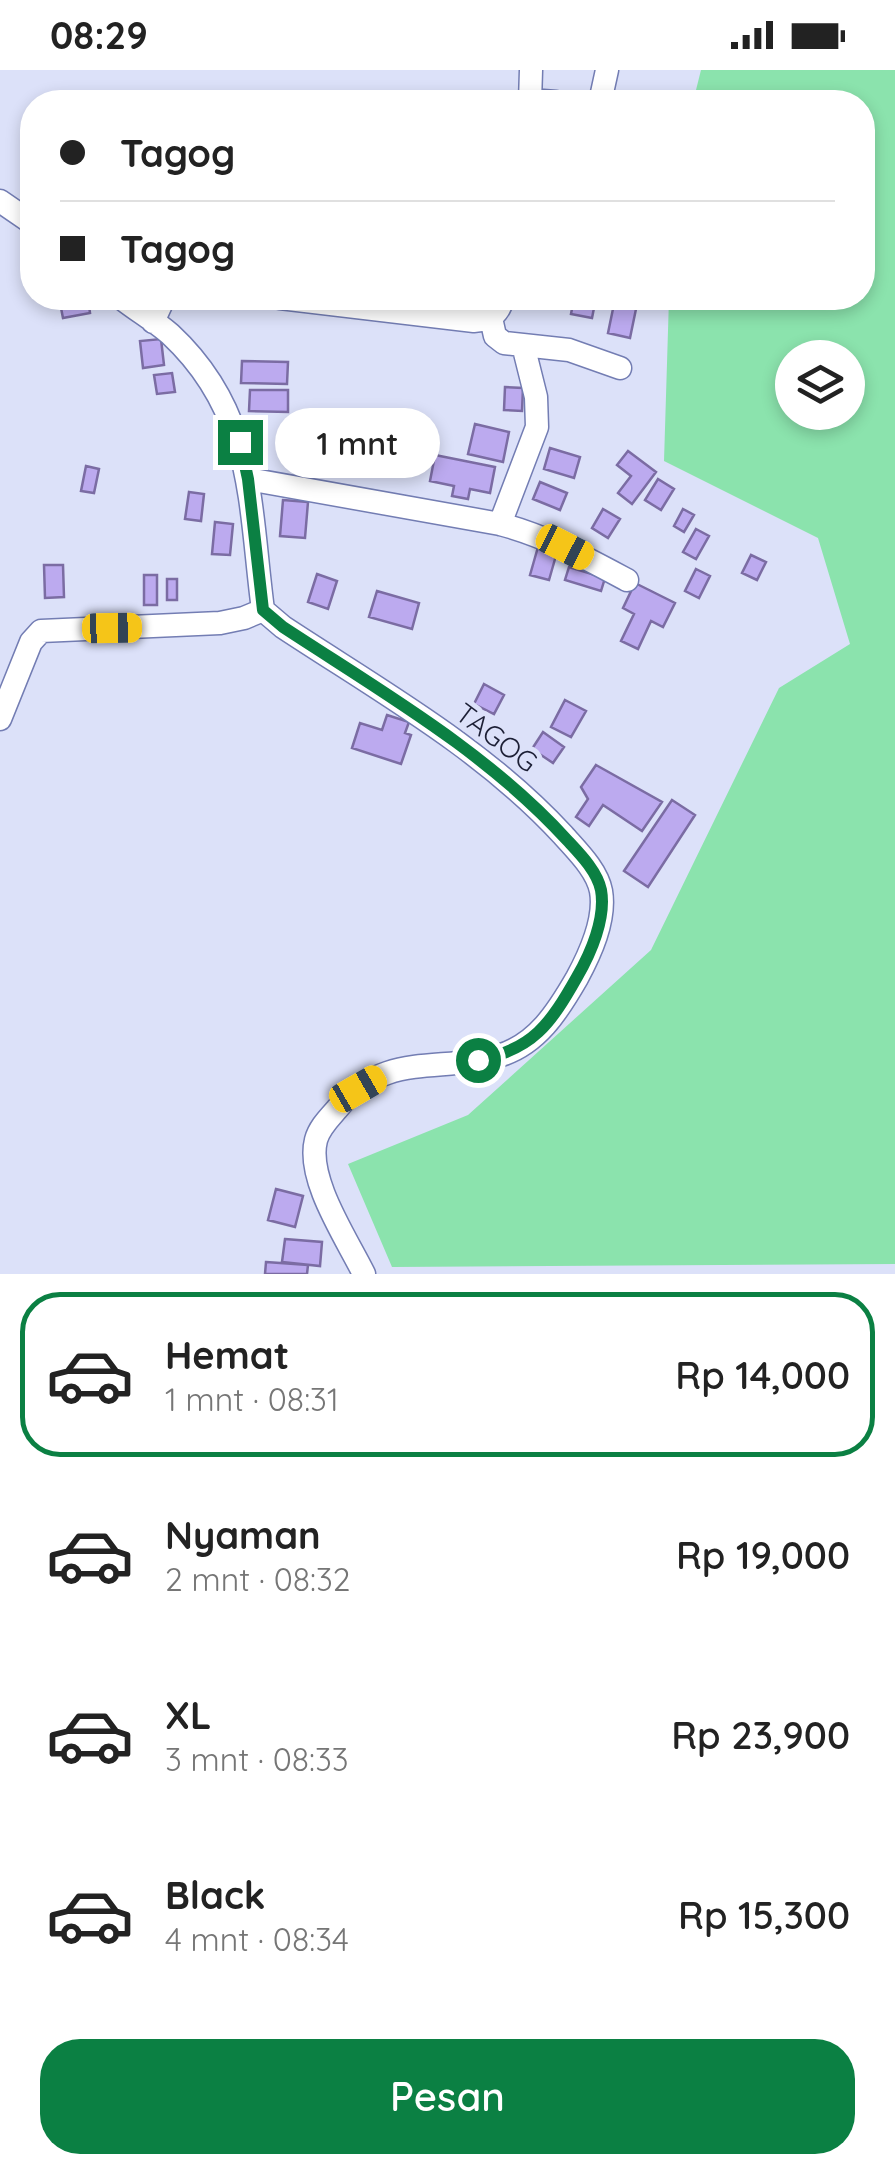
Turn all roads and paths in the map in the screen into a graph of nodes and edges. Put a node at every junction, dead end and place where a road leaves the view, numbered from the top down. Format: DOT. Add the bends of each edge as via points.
graph roads {
  1 [pos="136,310"];
  2 [pos="158,310"];
  3 [pos="381,310"];
  4 [pos="498,310"];
  5 [pos="491,318"];
  6 [pos="153,322"];
  7 [pos="524,345"];
  8 [pos="620,368"];
  9 [pos="248,479"];
  10 [pos="500,524"];
  11 [pos="627,580"];
  12 [pos="263,610"];
  13 [pos="0,719"];
  14 [pos="364,1274"];
  1 -- 6 [label="street"];
  2 -- 6 [label="street"];
  3 -- 5 [label="street"];
  4 -- 5 [label="street"];
  5 -- 7 [label="street" via="498,341"];
  6 -- 9 [label="street" via="220,396"];
  7 -- 8 [label="street" via="569,350"];
  7 -- 10 [label="street" via="537,428"];
  9 -- 10 [label="street"];
  9 -- 12 [label="street"];
  10 -- 11 [label="street" via="565,547"];
  12 -- 13 [label="street" via="220,624 41,632"];
  12 -- 14 [label="street, TAGOG" via="458,742 534,804 582,856 600,889 600,922 582,968 554,1018 526,1043 498,1056 394,1070 358,1089 320,1130 315,1149 321,1188"];
}
